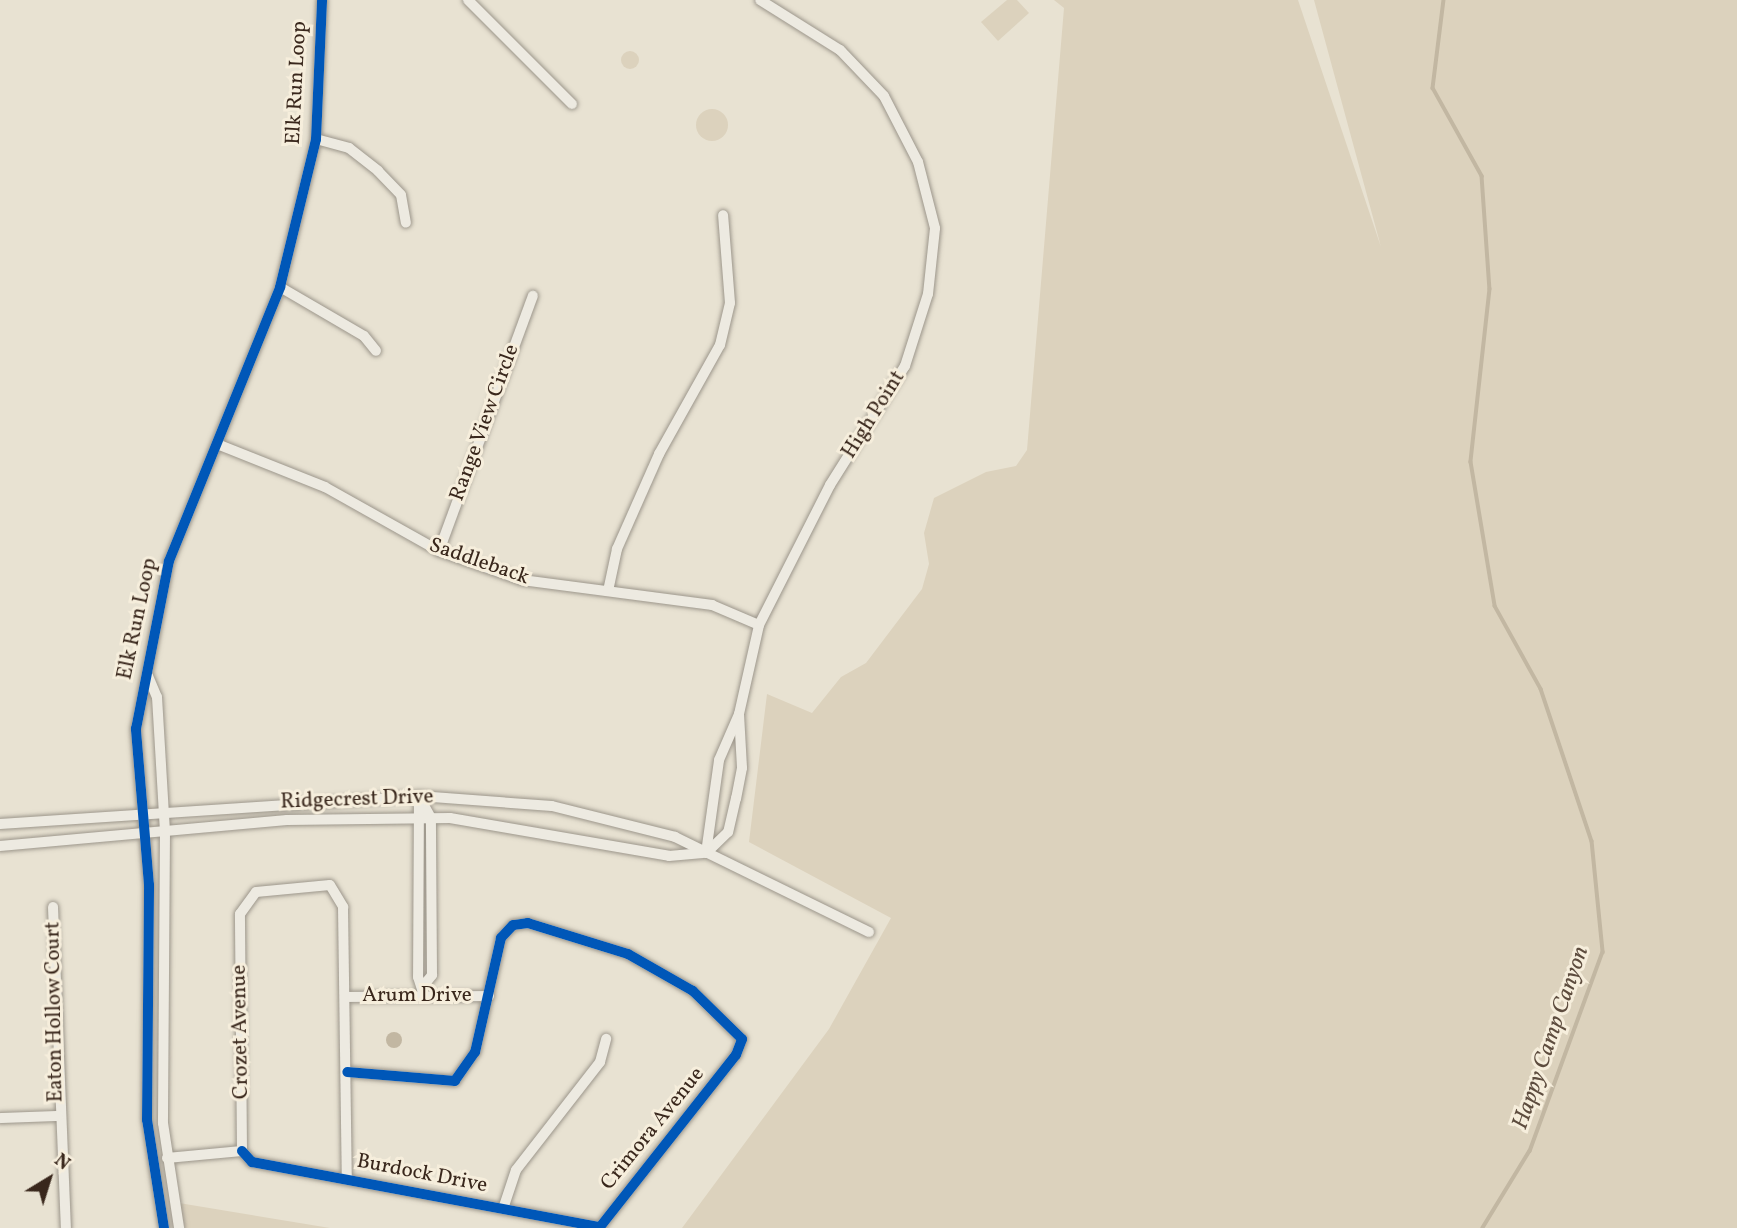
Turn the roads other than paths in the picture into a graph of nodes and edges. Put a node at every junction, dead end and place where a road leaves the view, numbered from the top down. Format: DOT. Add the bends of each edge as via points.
graph roads {
  1 [pos="322,0"];
  2 [pos="468,0"];
  3 [pos="760,0"];
  4 [pos="572,104"];
  5 [pos="317,139"];
  6 [pos="723,215"];
  7 [pos="406,223"];
  8 [pos="280,287"];
  9 [pos="533,296"];
  10 [pos="376,351"];
  11 [pos="217,444"];
  12 [pos="439,551"];
  13 [pos="608,591"];
  14 [pos="759,625"];
  15 [pos="148,676"];
  16 [pos="739,714"];
  17 [pos="722,754"];
  18 [pos="740,756"];
  19 [pos="419,796"];
  20 [pos="164,812"];
  21 [pos="141,814"];
  22 [pos="431,818"];
  23 [pos="416,819"];
  24 [pos="0,824"];
  25 [pos="165,831"];
  26 [pos="143,832"];
  27 [pos="0,846"];
  28 [pos="706,853"];
  29 [pos="53,908"];
  30 [pos="869,932"];
  31 [pos="424,990"];
  32 [pos="489,996"];
  33 [pos="345,997"];
  34 [pos="606,1040"];
  35 [pos="347,1072"];
  36 [pos="58,1116"];
  37 [pos="0,1118"];
  38 [pos="242,1151"];
  39 [pos="167,1158"];
  40 [pos="346,1179"];
  41 [pos="503,1209"];
  42 [pos="600,1227"];
  43 [pos="66,1228"];
  44 [pos="164,1228"];
  45 [pos="179,1228"];
  1 -- 5 [label="street, Elk Run Loop"];
  2 -- 4 [label="street"];
  3 -- 14 [label="street, High Point" via="840,50 884,96 918,162 935,228 928,294 905,366 830,485"];
  5 -- 7 [label="street" via="349,148 378,171 401,195"];
  5 -- 8 [label="street, Elk Run Loop"];
  6 -- 13 [label="street" via="730,303 720,345 659,454 617,549"];
  8 -- 10 [label="street" via="363,336"];
  8 -- 11 [label="street, Elk Run Loop"];
  9 -- 12 [label="street, Range View Circle"];
  11 -- 12 [label="street, Saddleback" via="325,487"];
  11 -- 15 [label="street, Elk Run Loop" via="169,561"];
  12 -- 13 [label="street, Saddleback" via="522,580"];
  13 -- 14 [label="street, Saddleback" via="712,605"];
  14 -- 16 [label="street, High Point"];
  15 -- 20 [label="street, Elk Run Loop" via="157,697"];
  15 -- 21 [label="street, Elk Run Loop" via="136,729"];
  16 -- 17 [label="street, High Point"];
  16 -- 18 [label="street, High Point"];
  17 -- 18 [label="street"];
  17 -- 28 [label="street, High Point"];
  18 -- 28 [label="street, High Point" via="728,832"];
  19 -- 20 [label="street, Ridgecrest Drive"];
  19 -- 22 [label="street"];
  19 -- 23 [label="street"];
  19 -- 28 [label="street, Ridgecrest Drive" via="552,806 675,837"];
  20 -- 21 [label="street, Ridgecrest Drive"];
  20 -- 25 [label="street, Elk Run Loop"];
  21 -- 24 [label="street, Ridgecrest Drive"];
  21 -- 26 [label="street, Elk Run Loop"];
  22 -- 23 [label="street, Ridgecrest Drive"];
  22 -- 28 [label="street, Ridgecrest Drive" via="669,856"];
  22 -- 31 [label="street" via="432,975"];
  23 -- 25 [label="street, Ridgecrest Drive" via="287,820"];
  23 -- 31 [label="street"];
  25 -- 26 [label="street, Ridgecrest Drive"];
  25 -- 39 [label="street, Elk Run Loop"];
  26 -- 27 [label="street, Ridgecrest Drive"];
  26 -- 44 [label="street, Elk Run Loop" via="149,885 147,1120"];
  28 -- 30 [label="street, Ridgecrest Drive"];
  29 -- 36 [label="street, Eaton Hollow Court"];
  31 -- 32 [label="street, Arum Drive"];
  31 -- 33 [label="street, Arum Drive"];
  32 -- 35 [label="street" via="475,1052 455,1081"];
  32 -- 42 [label="street, Crimora Avenue" via="507,930 528,923 628,954 693,991 742,1039 736,1055"];
  33 -- 35 [label="street"];
  33 -- 38 [label="street, Crozet Avenue" via="343,907 330,885 256,892 240,914"];
  34 -- 41 [label="street" via="600,1062 516,1170"];
  35 -- 40 [label="street"];
  36 -- 37 [label="street"];
  36 -- 43 [label="street, Eaton Hollow Court"];
  38 -- 39 [label="street"];
  38 -- 40 [label="street, Burdock Drive" via="252,1162"];
  39 -- 45 [label="street, Elk Run Loop"];
  40 -- 41 [label="street, Burdock Drive"];
  41 -- 42 [label="street, Burdock Drive"];
}
